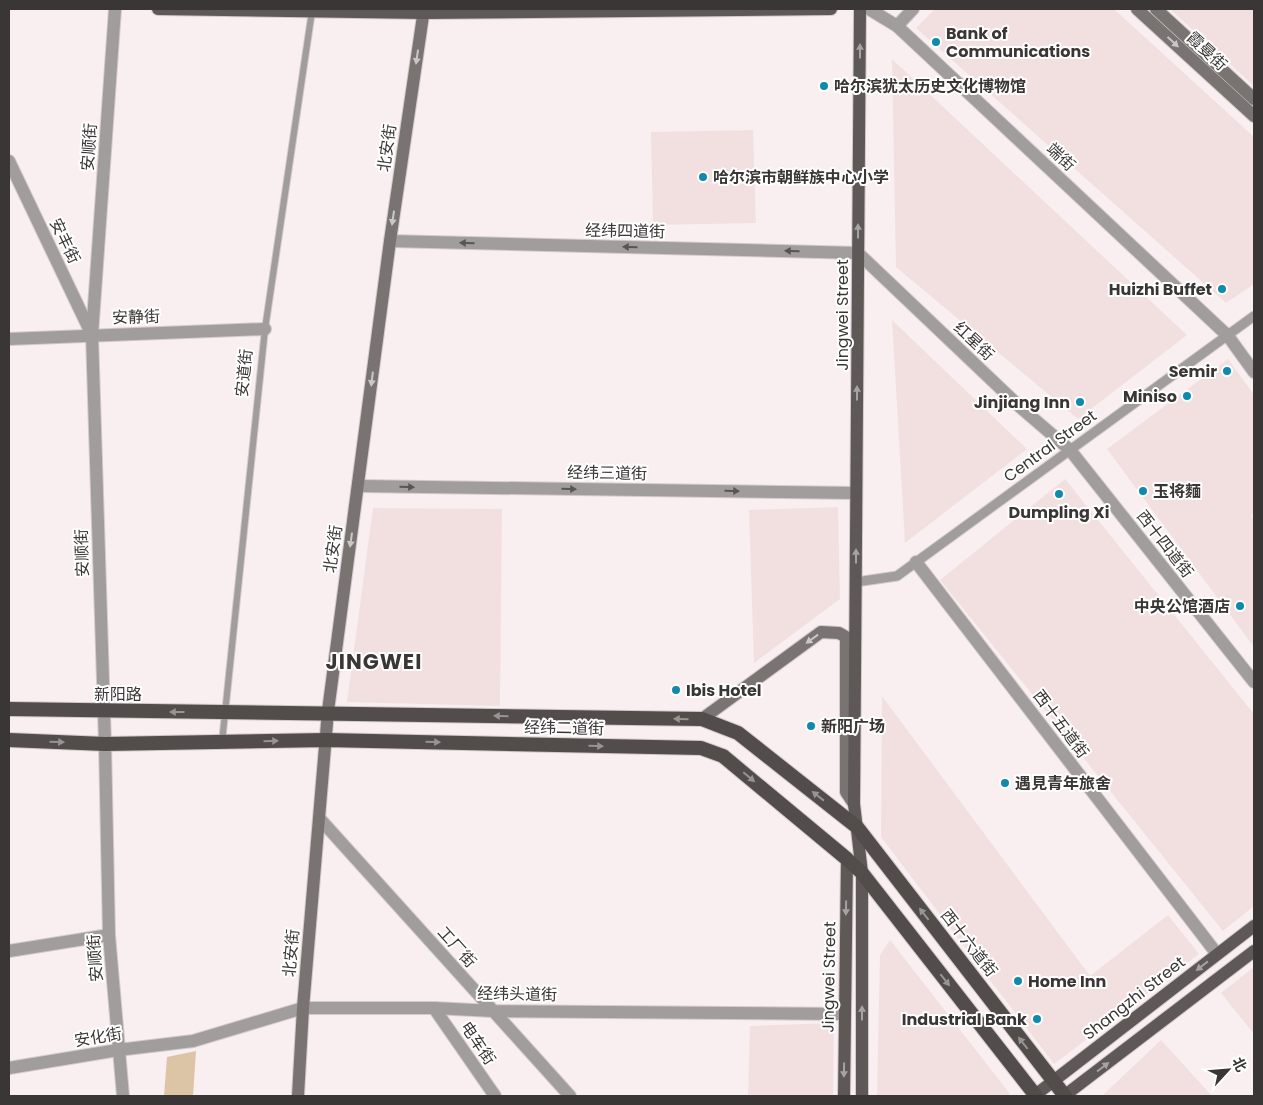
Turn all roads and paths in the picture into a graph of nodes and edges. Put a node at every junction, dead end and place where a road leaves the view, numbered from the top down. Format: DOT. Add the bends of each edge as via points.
graph roads {
  1 [pos="115,9"];
  2 [pos="158,9"];
  3 [pos="830,9"];
  4 [pos="860,9"];
  5 [pos="869,9"];
  6 [pos="913,9"];
  7 [pos="1137,9"];
  8 [pos="1156,9"];
  9 [pos="312,10"];
  10 [pos="423,11"];
  11 [pos="898,26"];
  12 [pos="1254,99"];
  13 [pos="1254,116"];
  14 [pos="9,161"];
  15 [pos="390,241"];
  16 [pos="858,253"];
  17 [pos="1254,316"];
  18 [pos="265,329"];
  19 [pos="92,335"];
  20 [pos="1228,336"];
  21 [pos="9,339"];
  22 [pos="1254,372"];
  23 [pos="1070,450"];
  24 [pos="358,486"];
  25 [pos="856,493"];
  26 [pos="916,562"];
  27 [pos="856,582"];
  28 [pos="1254,682"];
  29 [pos="9,709"];
  30 [pos="103,712"];
  31 [pos="226,712"];
  32 [pos="328,713"];
  33 [pos="702,719"];
  34 [pos="9,740"];
  35 [pos="326,740"];
  36 [pos="222,742"];
  37 [pos="105,744"];
  38 [pos="854,804"];
  39 [pos="320,819"];
  40 [pos="857,827"];
  41 [pos="847,859"];
  42 [pos="862,873"];
  43 [pos="1254,926"];
  44 [pos="109,936"];
  45 [pos="9,951"];
  46 [pos="1254,951"];
  47 [pos="1217,954"];
  48 [pos="303,1008"];
  49 [pos="434,1008"];
  50 [pos="493,1011"];
  51 [pos="844,1014"];
  52 [pos="193,1041"];
  53 [pos="118,1050"];
  54 [pos="9,1068"];
  55 [pos="1053,1081"];
  56 [pos="123,1096"];
  57 [pos="298,1096"];
  58 [pos="495,1096"];
  59 [pos="570,1096"];
  60 [pos="844,1096"];
  61 [pos="862,1096"];
  62 [pos="1035,1096"];
  63 [pos="1065,1096"];
  1 -- 19 [label="street, 安顺街"];
  2 -- 9 [label="main road"];
  3 -- 10 [label="main road"];
  16 -- 4 [label="main road, Jingwei Street, one-way"];
  5 -- 11 [label="street, 端街"];
  6 -- 11 [label="street"];
  7 -- 13 [label="main road, 霞曼街, one-way"];
  8 -- 12 [label="main road, 霞曼街"];
  9 -- 10 [label="main road"];
  9 -- 18 [label="lane, 安道街"];
  10 -- 15 [label="main road, 北安街, one-way"];
  11 -- 20 [label="street, 端街"];
  14 -- 19 [label="street, 安丰街"];
  16 -- 15 [label="street, 经纬四道街, one-way"];
  15 -- 24 [label="main road, 北安街, one-way"];
  16 -- 23 [label="street, 红星街"];
  25 -- 16 [label="main road, Jingwei Street, one-way"];
  17 -- 20 [label="street, Central Street"];
  18 -- 19 [label="street, 安静街"];
  18 -- 31 [label="lane, 安道街"];
  19 -- 21 [label="street, 安静街"];
  19 -- 30 [label="street, 安顺街"];
  20 -- 22 [label="street, 端街"];
  20 -- 23 [label="street, Central Street"];
  23 -- 26 [label="street, Central Street"];
  23 -- 28 [label="street, 西十四道街"];
  24 -- 25 [label="street, 经纬三道街, one-way"];
  24 -- 32 [label="main road, 北安街, one-way"];
  27 -- 25 [label="main road, Jingwei Street, one-way"];
  26 -- 27 [label="street, Central Street" via="897,576"];
  26 -- 47 [label="street, 西十五道街"];
  27 -- 38 [label="main road, Jingwei Street"];
  29 -- 30 [label="highway, 新阳路"];
  31 -- 30 [label="highway, 新阳路, one-way"];
  30 -- 37 [label="street, 安顺街"];
  31 -- 32 [label="highway, 经纬二道街"];
  31 -- 36 [label="lane, 安道街"];
  33 -- 32 [label="highway, 经纬二道街, one-way"];
  32 -- 35 [label="main road, 北安街"];
  38 -- 33 [label="main road, one-way" via="846,792 846,638 839,633 822,632"];
  40 -- 33 [label="highway, 经纬二道街, one-way" via="738,733"];
  34 -- 37 [label="highway, one-way"];
  36 -- 35 [label="highway, 经纬二道街, one-way"];
  35 -- 39 [label="main road, 北安街"];
  35 -- 41 [label="highway, 经纬二道街, one-way" via="701,748 723,756"];
  36 -- 37 [label="highway"];
  37 -- 44 [label="street, 安顺街"];
  38 -- 40 [label="main road, Jingwei Street"];
  39 -- 48 [label="main road, 北安街"];
  39 -- 50 [label="street, 工厂街"];
  40 -- 42 [label="main road, Jingwei Street"];
  55 -- 40 [label="highway, 西十六道街, one-way"];
  41 -- 42 [label="highway, 经纬二道街"];
  41 -- 51 [label="main road, Jingwei Street, one-way"];
  61 -- 42 [label="main road, Jingwei Street, one-way"];
  42 -- 62 [label="highway, one-way"];
  43 -- 47 [label="main road, Shangzhi Street"];
  44 -- 45 [label="street"];
  44 -- 53 [label="street, 安顺街"];
  63 -- 46 [label="main road, one-way"];
  47 -- 55 [label="main road, Shangzhi Street, one-way"];
  48 -- 49 [label="street, 经纬头道街"];
  48 -- 52 [label="street, 经纬头道街"];
  48 -- 57 [label="main road, 北安街"];
  49 -- 50 [label="street, 经纬头道街"];
  49 -- 58 [label="street, 电车街"];
  50 -- 51 [label="street, 经纬头道街"];
  50 -- 59 [label="street, 工厂街"];
  51 -- 60 [label="main road, Jingwei Street, one-way"];
  52 -- 53 [label="street, 安化街"];
  53 -- 54 [label="street, 安化街"];
  53 -- 56 [label="street, 安顺街"];
  55 -- 62 [label="main road, Shangzhi Street"];
  55 -- 63 [label="highway, 西十六道街"];
}
